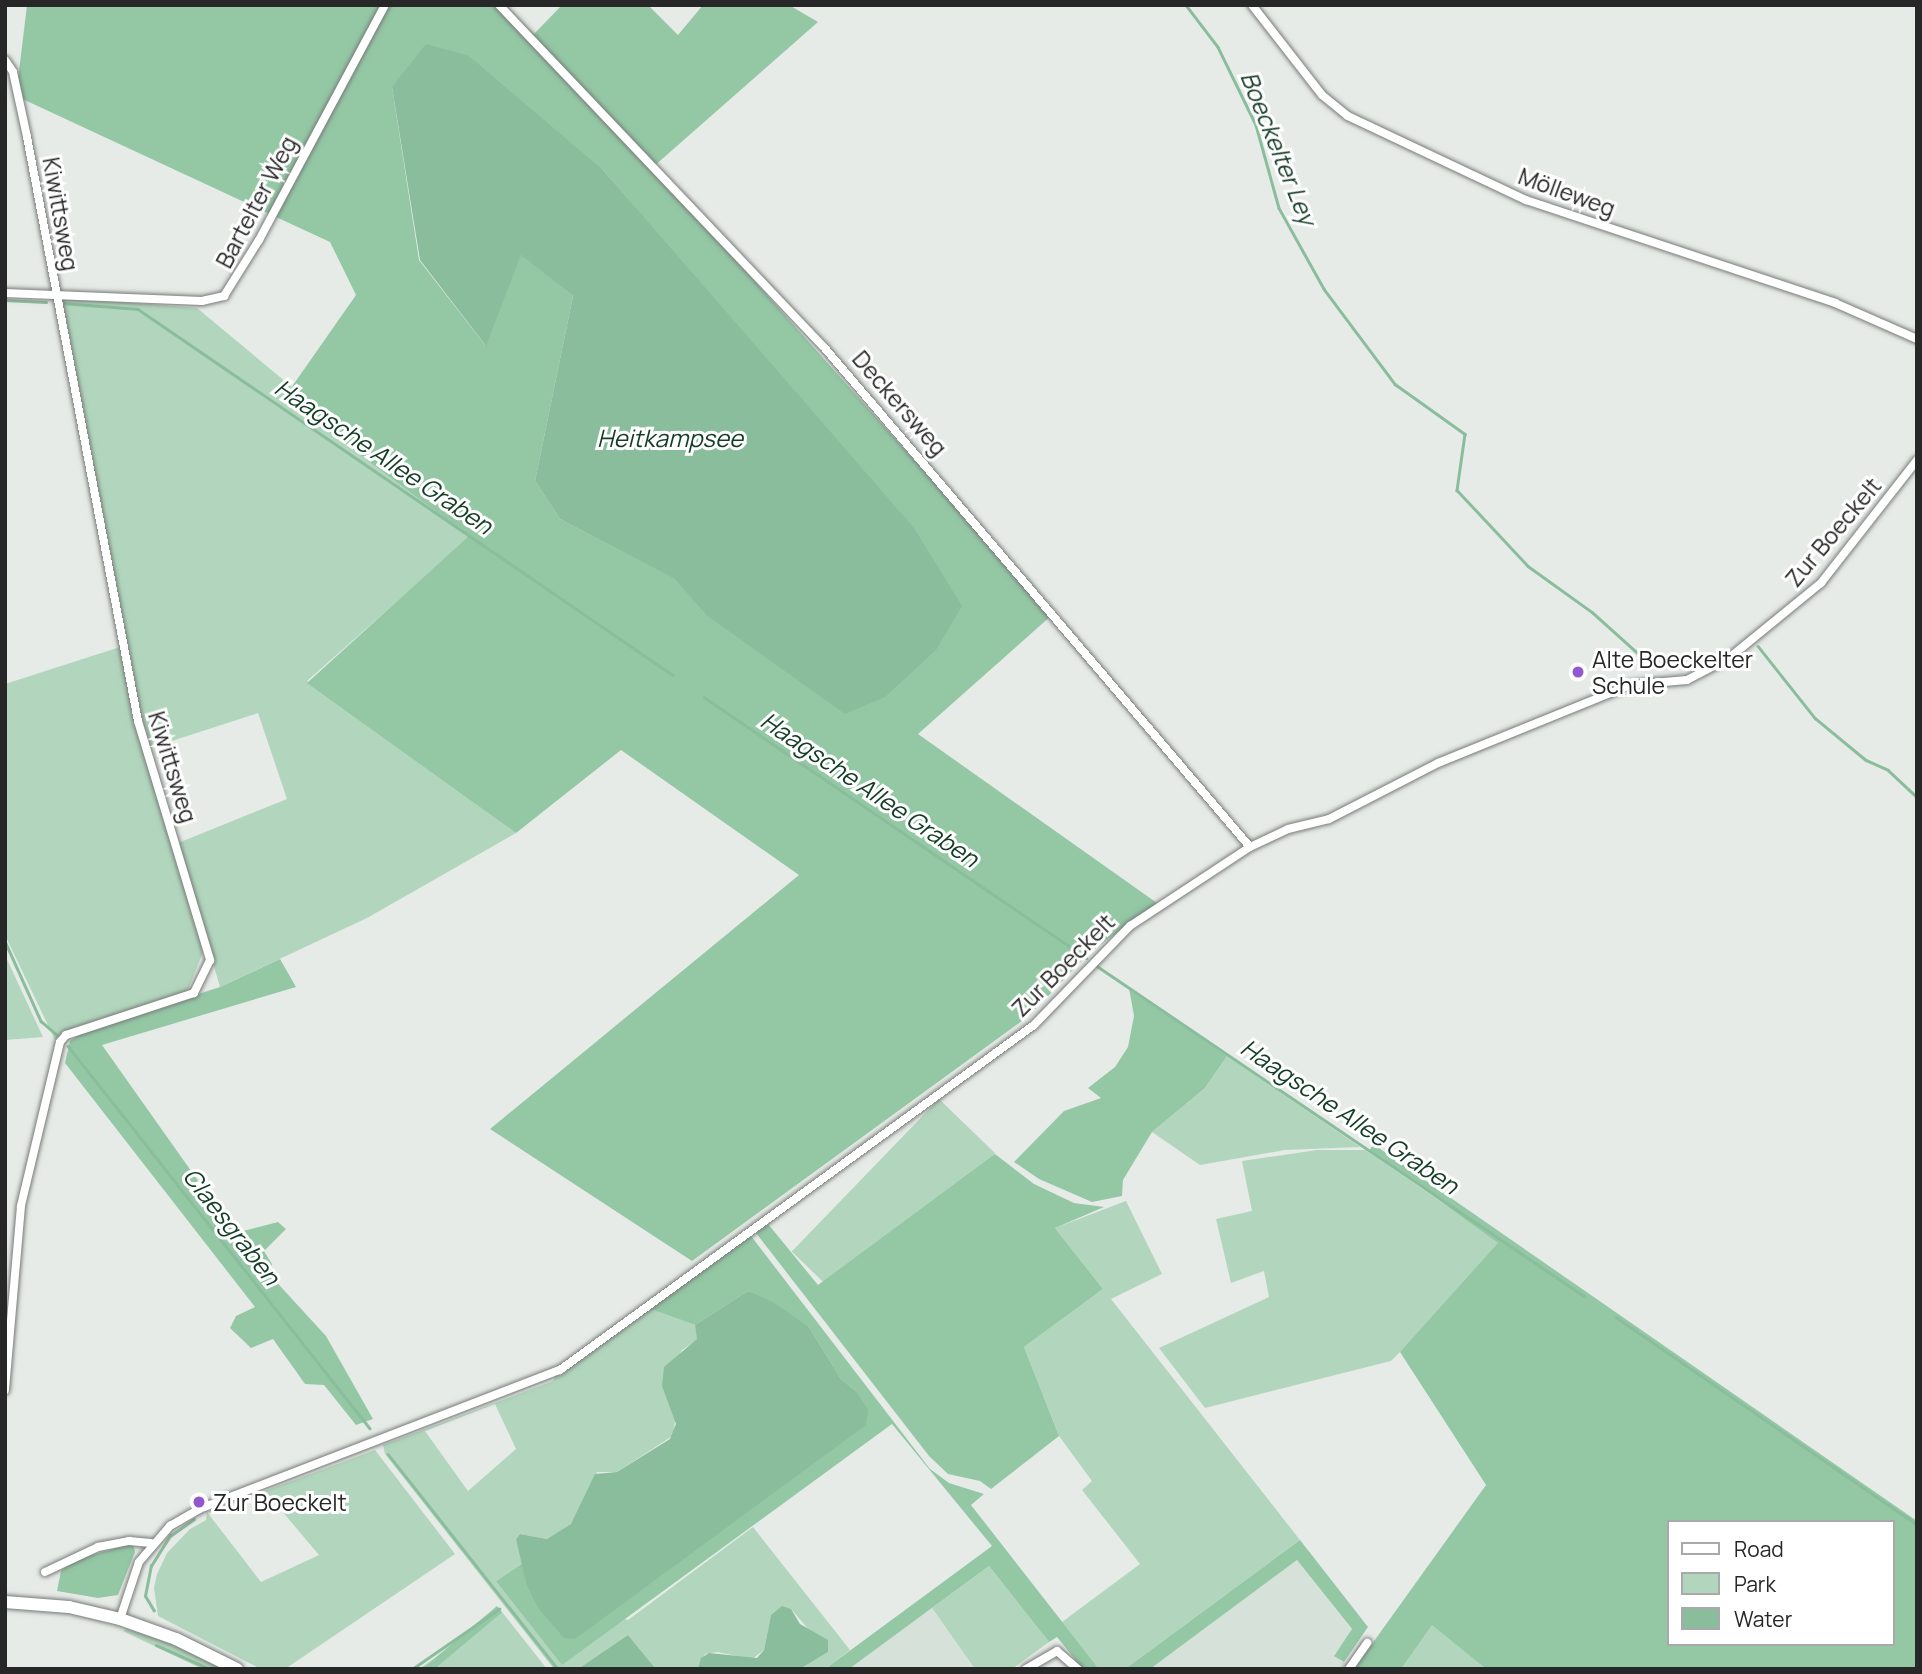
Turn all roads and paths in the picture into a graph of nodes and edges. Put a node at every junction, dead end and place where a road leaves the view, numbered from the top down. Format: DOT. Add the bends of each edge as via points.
graph roads {
  1 [pos="385,5"];
  2 [pos="499,5"];
  3 [pos="1252,5"];
  4 [pos="5,60"];
  5 [pos="5,293"];
  6 [pos="56,295"];
  7 [pos="1917,339"];
  8 [pos="1917,460"];
  9 [pos="1250,846"];
  10 [pos="5,1390"];
  11 [pos="151,1544"];
  12 [pos="45,1572"];
  13 [pos="5,1602"];
  14 [pos="120,1619"];
  15 [pos="1367,1643"];
  16 [pos="237,1669"];
  17 [pos="1026,1669"];
  18 [pos="1078,1669"];
  19 [pos="1349,1669"];
  1 -- 6 [label="street, Bartelter Weg" via="259,240 224,296 202,301"];
  2 -- 9 [label="street, Deckersweg" via="824,346"];
  3 -- 7 [label="street, Mölleweg" via="1322,95 1348,116 1526,200 1835,303"];
  4 -- 6 [label="street, Kiwittsweg" via="19,98"];
  5 -- 6 [label="street, Bartelter Weg"];
  6 -- 10 [label="street, Kiwittsweg" via="138,721 210,960 194,993 66,1035 60,1042 21,1206"];
  8 -- 9 [label="street, Zur Boeckelt" via="1821,583 1728,658 1687,680 1630,685 1428,768 1329,818"];
  9 -- 11 [label="street, Zur Boeckelt" via="1130,926 1034,1025 560,1370 199,1509"];
  11 -- 12 [label="street" via="129,1541 98,1547"];
  11 -- 14 [label="street, Zur Boeckelt" via="139,1562"];
  13 -- 14 [label="street" via="69,1607"];
  14 -- 16 [label="street" via="194,1646"];
  15 -- 19 [label="street"];
  17 -- 18 [label="street" via="1058,1651"];
}
